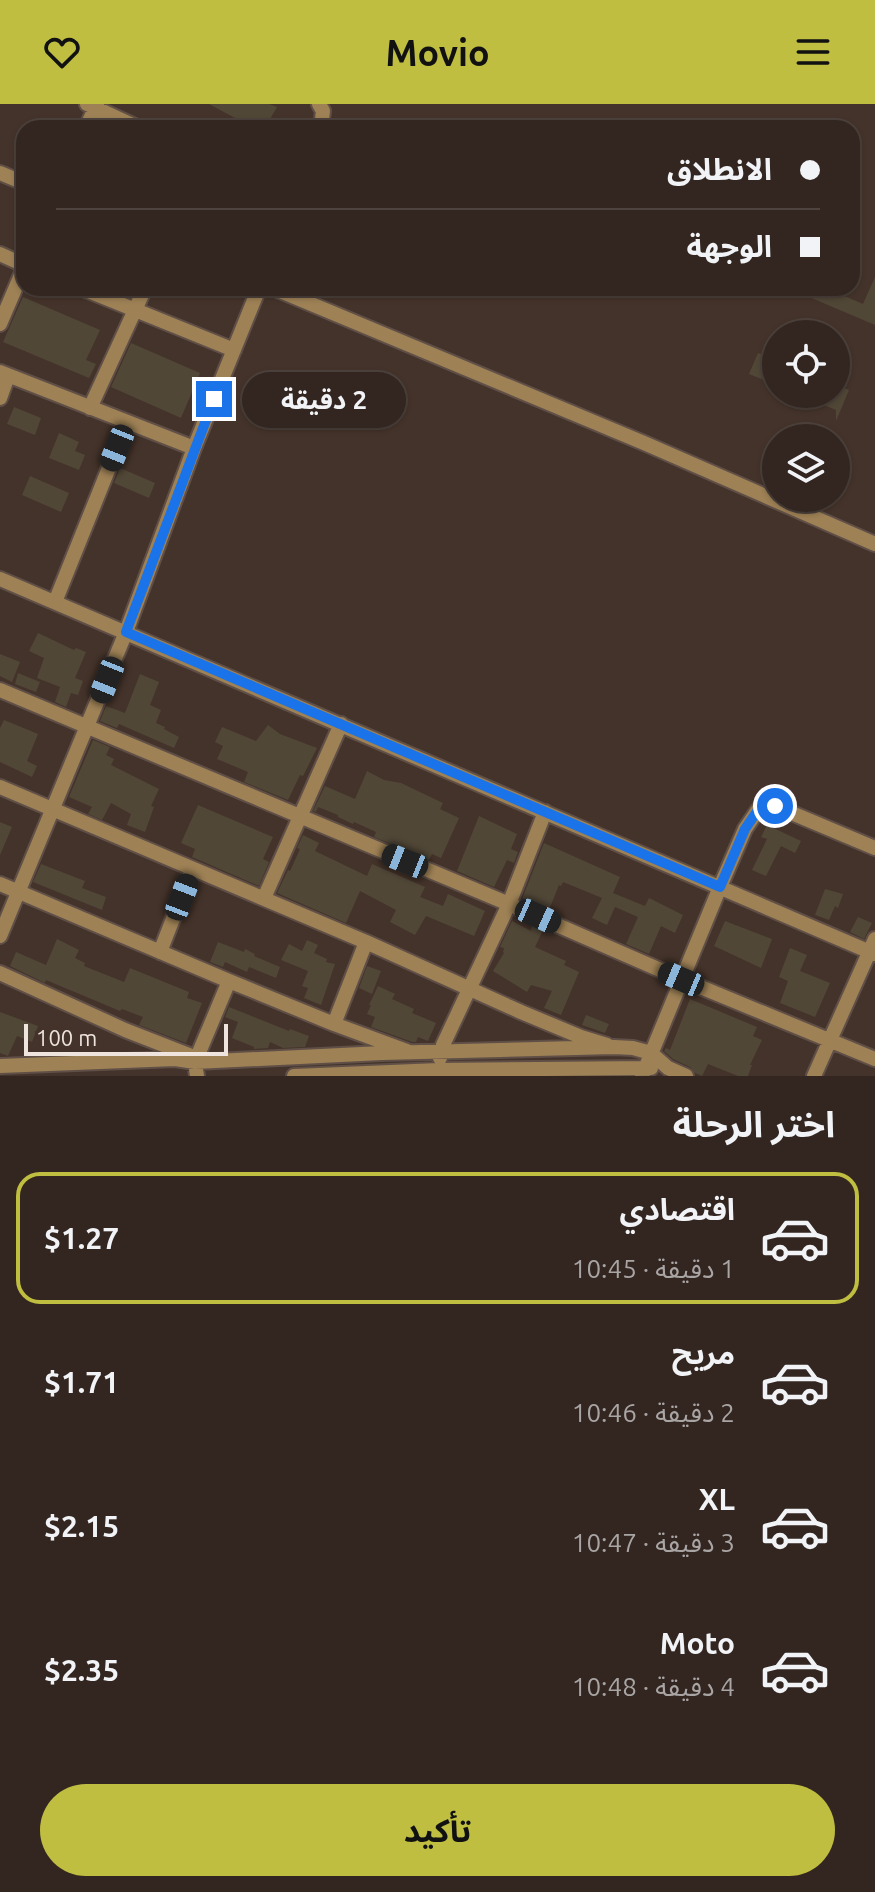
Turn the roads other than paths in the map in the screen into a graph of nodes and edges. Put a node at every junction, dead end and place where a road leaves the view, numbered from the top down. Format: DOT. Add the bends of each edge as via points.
graph roads {
  1 [pos="93,105"];
  2 [pos="123,120"];
  3 [pos="16,285"];
  4 [pos="100,296"];
  5 [pos="141,296"];
  6 [pos="256,296"];
  7 [pos="292,296"];
  8 [pos="134,310"];
  9 [pos="0,324"];
  10 [pos="234,350"];
  11 [pos="4,374"];
  12 [pos="0,398"];
  13 [pos="90,408"];
  14 [pos="127,423"];
  15 [pos="194,448"];
  16 [pos="875,544"];
  17 [pos="0,579"];
  18 [pos="55,602"];
  19 [pos="126,632"];
  20 [pos="0,690"];
  21 [pos="341,724"];
  22 [pos="88,727"];
  23 [pos="0,787"];
  24 [pos="53,809"];
  25 [pos="545,812"];
  26 [pos="301,818"];
  27 [pos="875,848"];
  28 [pos="192,870"];
  29 [pos="0,884"];
  30 [pos="720,887"];
  31 [pos="19,892"];
  32 [pos="264,898"];
  33 [pos="509,904"];
  34 [pos="0,936"];
  35 [pos="366,942"];
  36 [pos="873,948"];
  37 [pos="160,952"];
  38 [pos="0,973"];
  39 [pos="681,979"];
  40 [pos="229,981"];
  41 [pos="469,989"];
  42 [pos="334,1024"];
  43 [pos="829,1040"];
  44 [pos="614,1047"];
  45 [pos="412,1053"];
  46 [pos="441,1053"];
  47 [pos="651,1053"];
  48 [pos="875,1059"];
  49 [pos="196,1065"];
  50 [pos="0,1066"];
  51 [pos="668,1068"];
  52 [pos="644,1072"];
  53 [pos="442,1073"];
  54 [pos="294,1076"];
  55 [pos="686,1076"];
  56 [pos="814,1076"];
  1 -- 2 [label="street"];
  3 -- 9 [label="street"];
  4 -- 8 [label="street"];
  5 -- 8 [label="street"];
  6 -- 10 [label="street"];
  7 -- 16 [label="street"];
  8 -- 10 [label="street"];
  8 -- 13 [label="street"];
  10 -- 15 [label="street"];
  11 -- 12 [label="street"];
  11 -- 13 [label="street"];
  13 -- 14 [label="street"];
  14 -- 15 [label="street"];
  14 -- 18 [label="street"];
  15 -- 19 [label="street"];
  17 -- 18 [label="street"];
  18 -- 19 [label="street"];
  19 -- 21 [label="street"];
  19 -- 22 [label="street"];
  20 -- 22 [label="street"];
  21 -- 25 [label="street"];
  21 -- 26 [label="street"];
  22 -- 24 [label="street"];
  22 -- 26 [label="street"];
  23 -- 24 [label="street"];
  24 -- 28 [label="street"];
  24 -- 31 [label="street"];
  25 -- 30 [label="street"];
  25 -- 33 [label="street"];
  26 -- 32 [label="street"];
  26 -- 33 [label="street"];
  27 -- 30 [label="street" via="775,806 758,810"];
  28 -- 32 [label="street"];
  28 -- 37 [label="street"];
  29 -- 31 [label="street"];
  30 -- 36 [label="street"];
  30 -- 39 [label="street"];
  31 -- 34 [label="street"];
  31 -- 37 [label="street"];
  32 -- 35 [label="street"];
  33 -- 39 [label="street"];
  33 -- 41 [label="street"];
  35 -- 41 [label="street"];
  35 -- 42 [label="street"];
  36 -- 43 [label="street"];
  37 -- 40 [label="street"];
  38 -- 49 [label="street"];
  39 -- 43 [label="street"];
  39 -- 47 [label="street"];
  40 -- 42 [label="street"];
  40 -- 49 [label="street"];
  41 -- 44 [label="street"];
  41 -- 46 [label="street"];
  42 -- 45 [label="street"];
  43 -- 48 [label="street"];
  43 -- 56 [label="street"];
  44 -- 46 [label="street"];
  44 -- 47 [label="street"];
  45 -- 46 [label="street"];
  45 -- 49 [label="street"];
  46 -- 53 [label="street"];
  47 -- 51 [label="street"];
  47 -- 52 [label="street"];
  49 -- 50 [label="street" via="175,1059"];
  51 -- 52 [label="street"];
  51 -- 55 [label="street"];
  52 -- 53 [label="street"];
  53 -- 54 [label="street"];
}
